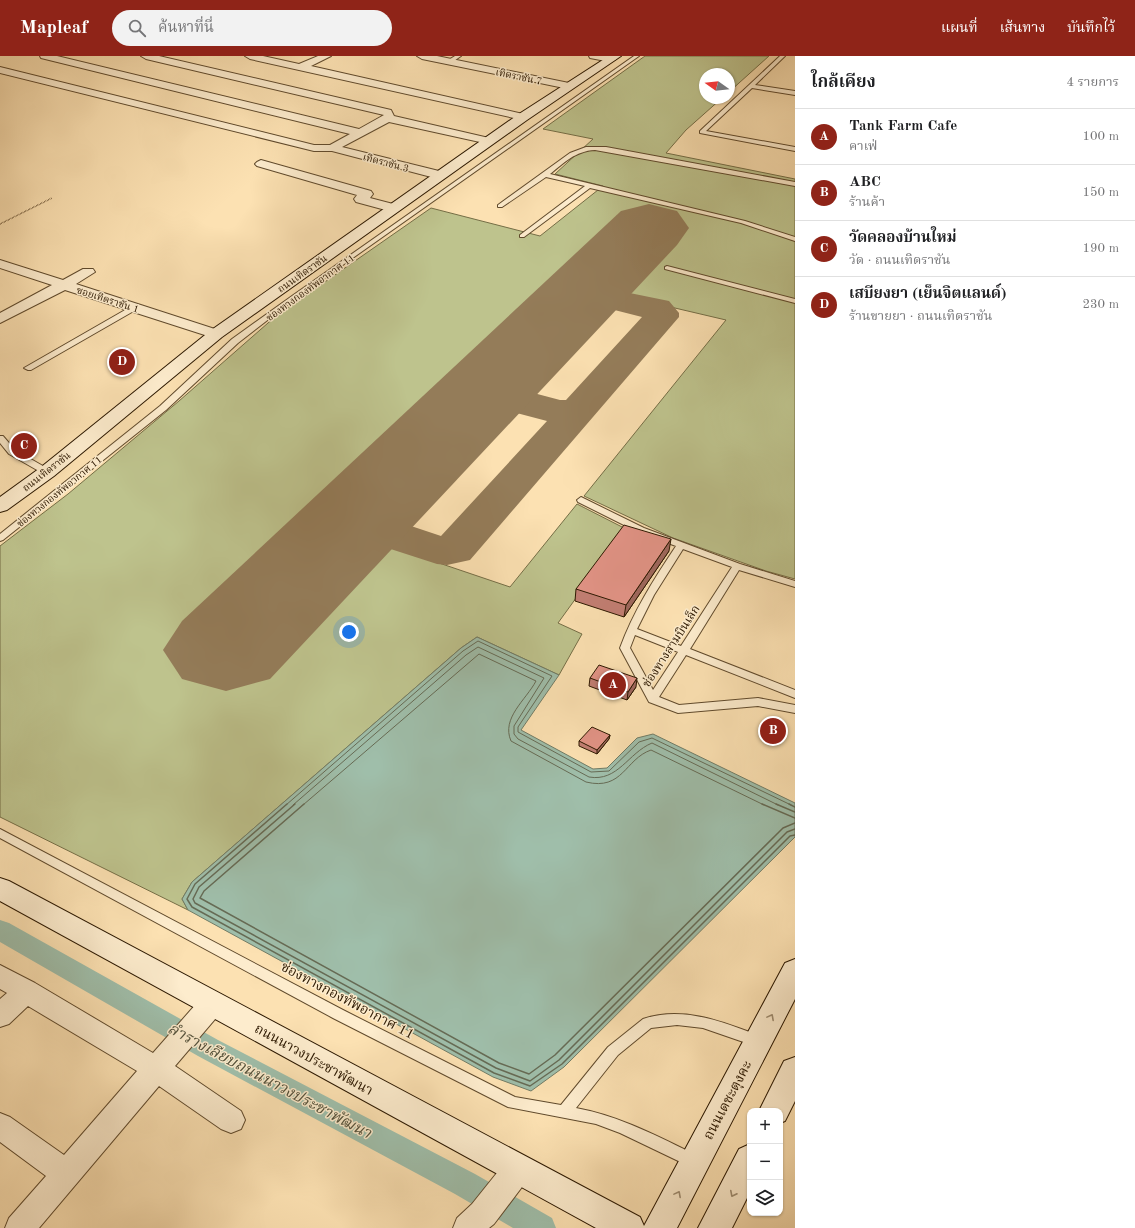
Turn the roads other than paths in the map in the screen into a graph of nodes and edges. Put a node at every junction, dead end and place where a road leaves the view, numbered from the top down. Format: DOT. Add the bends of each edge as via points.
graph roads {
  1 [pos="45,56"];
  2 [pos="254,56"];
  3 [pos="326,56"];
  4 [pos="422,56"];
  5 [pos="459,56"];
  6 [pos="594,56"];
  7 [pos="637,56"];
  8 [pos="782,56"];
  9 [pos="613,58"];
  10 [pos="143,60"];
  11 [pos="449,62"];
  12 [pos="301,67"];
  13 [pos="0,70"];
  14 [pos="364,70"];
  15 [pos="115,73"];
  16 [pos="348,78"];
  17 [pos="412,82"];
  18 [pos="569,86"];
  19 [pos="751,86"];
  20 [pos="75,89"];
  21 [pos="397,89"];
  22 [pos="464,93"];
  23 [pos="795,93"];
  24 [pos="450,101"];
  25 [pos="523,117"];
  26 [pos="388,118"];
  27 [pos="360,133"];
  28 [pos="489,141"];
  29 [pos="332,148"];
  30 [pos="795,149"];
  31 [pos="261,164"];
  32 [pos="439,175"];
  33 [pos="545,175"];
  34 [pos="795,184"];
  35 [pos="590,185"];
  36 [pos="500,206"];
  37 [pos="393,208"];
  38 [pos="522,236"];
  39 [pos="795,239"];
  40 [pos="0,264"];
  41 [pos="667,268"];
  42 [pos="88,272"];
  43 [pos="64,285"];
  44 [pos="795,301"];
  45 [pos="135,308"];
  46 [pos="0,319"];
  47 [pos="216,334"];
  48 [pos="28,368"];
  49 [pos="0,438"];
  50 [pos="47,472"];
  51 [pos="581,500"];
  52 [pos="0,506"];
  53 [pos="0,538"];
  54 [pos="681,545"];
  55 [pos="737,566"];
  56 [pos="795,584"];
  57 [pos="630,630"];
  58 [pos="683,652"];
  59 [pos="795,694"];
  60 [pos="653,698"];
  61 [pos="795,709"];
  62 [pos="0,833"];
  63 [pos="0,888"];
  64 [pos="795,971"];
  65 [pos="0,976"];
  66 [pos="26,991"];
  67 [pos="205,1012"];
  68 [pos="0,1016"];
  69 [pos="758,1041"];
  70 [pos="162,1062"];
  71 [pos="795,1070"];
  72 [pos="776,1108"];
  73 [pos="564,1113"];
  74 [pos="231,1120"];
  75 [pos="0,1126"];
  76 [pos="694,1162"];
  77 [pos="747,1165"];
  78 [pos="67,1174"];
  79 [pos="510,1178"];
  80 [pos="475,1221"];
  81 [pos="20,1228"];
  82 [pos="628,1228"];
  83 [pos="659,1228"];
  84 [pos="715,1228"];
  1 -- 15 [label="street"];
  2 -- 12 [label="street"];
  3 -- 12 [label="street"];
  4 -- 11 [label="street, เทิดราชัน 7"];
  5 -- 11 [label="lane"];
  6 -- 9 [label="street"];
  7 -- 53 [label="lane, ช่องทางกองทัพอากาศ 11" via="241,337 163,408"];
  8 -- 19 [label="lane"];
  9 -- 18 [label="street, ถนนเทิดราชัน"];
  10 -- 15 [label="street"];
  10 -- 26 [label="street" via="387,112"];
  11 -- 18 [label="street, เทิดราชัน 7"];
  12 -- 16 [label="street"];
  13 -- 20 [label="street, เทิดราชัน 3"];
  14 -- 16 [label="street"];
  15 -- 20 [label="street"];
  15 -- 27 [label="street"];
  16 -- 21 [label="street"];
  17 -- 21 [label="street"];
  18 -- 25 [label="street, ถนนเทิดราชัน"];
  19 -- 23 [label="lane"];
  19 -- 30 [label="lane" via="702,132"];
  20 -- 29 [label="street, เทิดราชัน 3" via="314,148"];
  21 -- 24 [label="street"];
  22 -- 24 [label="street"];
  24 -- 25 [label="street"];
  25 -- 28 [label="street, ถนนเทิดราชัน"];
  26 -- 27 [label="street"];
  26 -- 28 [label="street"];
  27 -- 29 [label="street"];
  28 -- 32 [label="street, ถนนเทิดราชัน"];
  29 -- 32 [label="street, เทิดราชัน 3"];
  31 -- 37 [label="street" via="367,194 360,199"];
  32 -- 37 [label="street, ถนนเทิดราชัน"];
  33 -- 34 [label="lane" via="577,150 588,147 606,148"];
  33 -- 35 [label="lane"];
  33 -- 36 [label="lane"];
  35 -- 38 [label="lane"];
  35 -- 39 [label="lane" via="742,222"];
  37 -- 47 [label="street, ถนนเทิดราชัน"];
  40 -- 43 [label="street, ซอยเทิดราชัน 1"];
  41 -- 44 [label="lane"];
  42 -- 43 [label="street"];
  43 -- 45 [label="street, ซอยเทิดราชัน 1"];
  43 -- 46 [label="street"];
  45 -- 47 [label="street, ซอยเทิดราชัน 1"];
  45 -- 48 [label="lane"];
  47 -- 50 [label="street, ถนนเทิดราชัน"];
  49 -- 50 [label="lane" via="12,452"];
  50 -- 52 [label="street, ถนนเทิดราชัน"];
  51 -- 54 [label="lane" via="641,530"];
  54 -- 55 [label="lane"];
  54 -- 57 [label="lane"];
  55 -- 56 [label="lane"];
  55 -- 58 [label="lane, ช่องทางสามบินเล็ก"];
  57 -- 58 [label="lane"];
  57 -- 60 [label="lane" via="624,648"];
  58 -- 59 [label="lane"];
  58 -- 60 [label="lane, ช่องทางสามบินเล็ก"];
  60 -- 61 [label="lane, ช่องทางสามบินเล็ก" via="678,709 758,702"];
  62 -- 73 [label="lane, ช่องทางกองทัพอากาศ 11" via="472,1083 513,1103"];
  63 -- 67 [label="street, ถนนนาวงประชาพัฒนา"];
  69 -- 64 [label="street, ถนนเดชะตุงคะ, one-way"];
  65 -- 66 [label="street"];
  66 -- 68 [label="street"];
  66 -- 70 [label="street"];
  67 -- 70 [label="street"];
  67 -- 79 [label="street, ถนนนาวงประชาพัฒนา"];
  69 -- 73 [label="lane" via="702,1022 677,1019 648,1023 613,1051"];
  69 -- 76 [label="street, ถนนเดชะตุงคะ"];
  70 -- 74 [label="street"];
  70 -- 78 [label="street"];
  71 -- 72 [label="street"];
  73 -- 76 [label="lane, ช่องทางกองทัพอากาศ 11" via="596,1118 624,1128"];
  75 -- 78 [label="street"];
  83 -- 76 [label="street, ถนนเดชะตุงคะ, one-way"];
  77 -- 84 [label="street, one-way"];
  78 -- 81 [label="street"];
  79 -- 80 [label="street"];
  79 -- 82 [label="street, ถนนนาวงประชาพัฒนา"];
}
